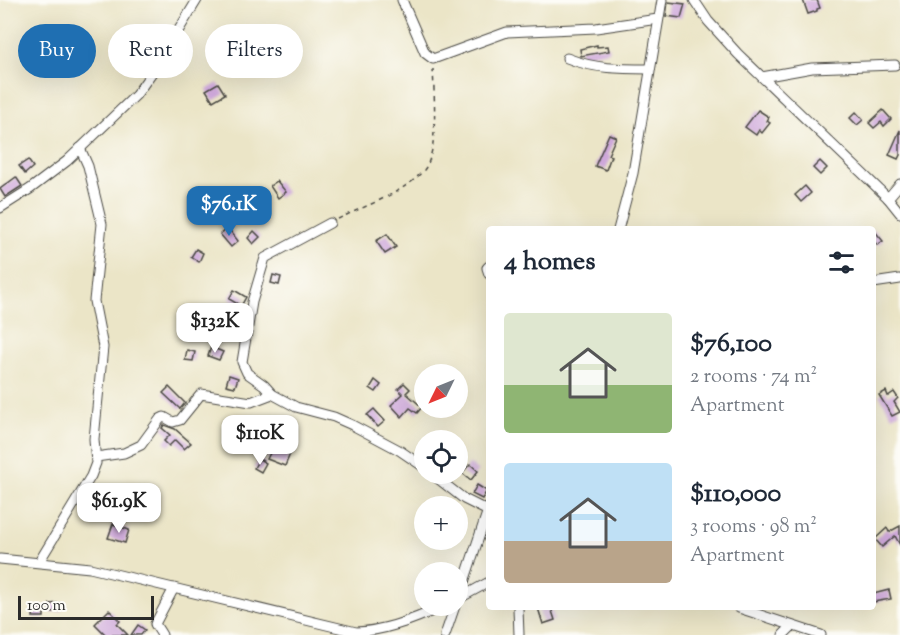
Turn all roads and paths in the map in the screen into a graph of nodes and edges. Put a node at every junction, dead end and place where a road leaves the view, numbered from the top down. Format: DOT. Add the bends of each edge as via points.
graph roads {
  1 [pos="197,0"];
  2 [pos="402,0"];
  3 [pos="662,0"];
  4 [pos="694,0"];
  5 [pos="658,19"];
  6 [pos="567,58"];
  7 [pos="433,59"];
  8 [pos="895,65"];
  9 [pos="649,69"];
  10 [pos="762,77"];
  11 [pos="80,148"];
  12 [pos="900,184"];
  13 [pos="888,198"];
  14 [pos="0,208"];
  15 [pos="900,213"];
  16 [pos="330,223"];
  17 [pos="619,226"];
  18 [pos="900,279"];
  19 [pos="876,283"];
  20 [pos="272,394"];
  21 [pos="96,457"];
  22 [pos="414,461"];
  23 [pos="445,484"];
  24 [pos="486,508"];
  25 [pos="486,515"];
  26 [pos="0,559"];
  27 [pos="39,562"];
  28 [pos="468,569"];
  29 [pos="486,584"];
  30 [pos="174,588"];
  31 [pos="468,594"];
  32 [pos="518,610"];
  33 [pos="745,610"];
  34 [pos="417,616"];
  35 [pos="452,616"];
  36 [pos="792,626"];
  37 [pos="162,635"];
  38 [pos="445,635"];
  39 [pos="519,635"];
  40 [pos="783,635"];
  41 [pos="821,635"];
  1 -- 11 [label="street" via="136,95"];
  2 -- 7 [label="street" via="425,53"];
  3 -- 5 [label="street"];
  4 -- 10 [label="street" via="708,21"];
  5 -- 7 [label="street" via="596,28 507,32"];
  5 -- 9 [label="street"];
  6 -- 9 [label="street" via="609,69"];
  7 -- 16 [label="path" via="433,146 425,169 401,188"];
  8 -- 10 [label="street" via="812,68"];
  9 -- 17 [label="street" via="633,173"];
  10 -- 13 [label="street"];
  11 -- 14 [label="street" via="47,177"];
  11 -- 21 [label="street" via="102,224 94,301 103,347 94,439"];
  12 -- 13 [label="street"];
  13 -- 15 [label="street"];
  16 -- 20 [label="street" via="265,258 252,302 242,362 247,373"];
  18 -- 19 [label="street"];
  20 -- 21 [label="street" via="249,402 203,394 181,420 173,422 162,417 141,445 124,453"];
  20 -- 22 [label="street" via="296,407 352,425"];
  21 -- 27 [label="street" via="91,476"];
  23 -- 24 [label="street" via="464,499"];
  25 -- 28 [label="street"];
  26 -- 27 [label="street"];
  27 -- 30 [label="street" via="90,568"];
  29 -- 31 [label="street"];
  30 -- 34 [label="street" via="356,632 371,632"];
  30 -- 37 [label="street" via="155,624"];
  32 -- 39 [label="street"];
  33 -- 36 [label="street"];
  35 -- 38 [label="street"];
  36 -- 40 [label="street"];
  36 -- 41 [label="street"];
}
